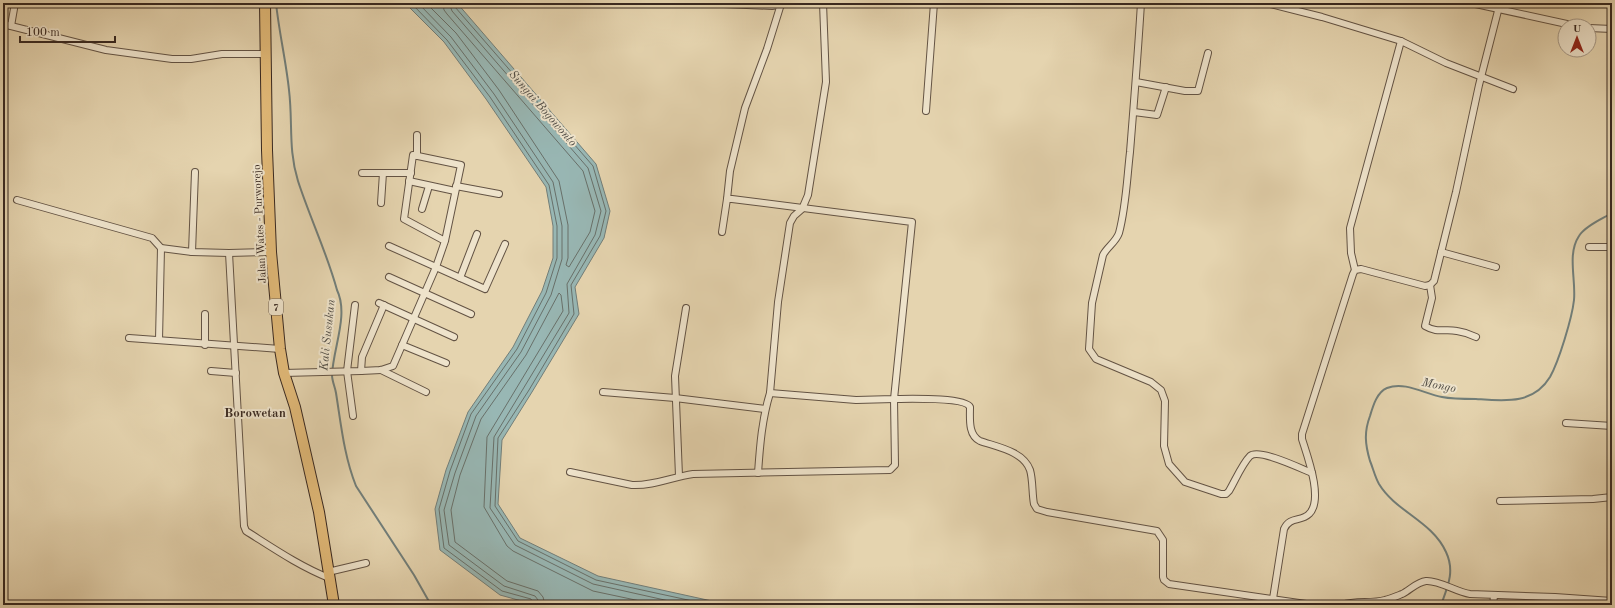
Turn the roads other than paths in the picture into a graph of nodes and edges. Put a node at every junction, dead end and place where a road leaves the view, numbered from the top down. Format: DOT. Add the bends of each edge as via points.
graph roads {
  1 [pos="15,3"];
  2 [pos="265,3"];
  3 [pos="701,3"];
  4 [pos="823,3"];
  5 [pos="934,3"];
  6 [pos="1141,3"];
  7 [pos="1266,3"];
  8 [pos="1471,3"];
  9 [pos="1500,3"];
  10 [pos="718,4"];
  11 [pos="783,4"];
  12 [pos="1498,10"];
  13 [pos="1557,22"];
  14 [pos="3,24"];
  15 [pos="10,26"];
  16 [pos="1597,28"];
  17 [pos="1612,29"];
  18 [pos="1401,41"];
  19 [pos="1208,53"];
  20 [pos="266,54"];
  21 [pos="1481,76"];
  22 [pos="1136,82"];
  23 [pos="1166,88"];
  24 [pos="1513,89"];
  25 [pos="926,111"];
  26 [pos="1134,112"];
  27 [pos="417,135"];
  28 [pos="417,156"];
  29 [pos="196,172"];
  30 [pos="362,173"];
  31 [pos="383,173"];
  32 [pos="411,173"];
  33 [pos="409,181"];
  34 [pos="429,186"];
  35 [pos="455,189"];
  36 [pos="499,194"];
  37 [pos="17,200"];
  38 [pos="727,200"];
  39 [pos="381,203"];
  40 [pos="422,209"];
  41 [pos="802,209"];
  42 [pos="722,232"];
  43 [pos="477,234"];
  44 [pos="445,241"];
  45 [pos="505,244"];
  46 [pos="389,246"];
  47 [pos="1589,246"];
  48 [pos="1612,246"];
  49 [pos="161,248"];
  50 [pos="192,252"];
  51 [pos="271,252"];
  52 [pos="1440,252"];
  53 [pos="229,253"];
  54 [pos="436,267"];
  55 [pos="1496,267"];
  56 [pos="1355,270"];
  57 [pos="389,277"];
  58 [pos="460,278"];
  59 [pos="1430,285"];
  60 [pos="425,292"];
  61 [pos="355,305"];
  62 [pos="686,308"];
  63 [pos="205,314"];
  64 [pos="471,314"];
  65 [pos="413,318"];
  66 [pos="454,337"];
  67 [pos="1476,337"];
  68 [pos="129,338"];
  69 [pos="159,340"];
  70 [pos="205,345"];
  71 [pos="402,345"];
  72 [pos="234,346"];
  73 [pos="280,349"];
  74 [pos="446,363"];
  75 [pos="381,370"];
  76 [pos="347,371"];
  77 [pos="361,371"];
  78 [pos="211,372"];
  79 [pos="236,373"];
  80 [pos="284,373"];
  81 [pos="426,392"];
  82 [pos="603,392"];
  83 [pos="770,393"];
  84 [pos="676,398"];
  85 [pos="894,399"];
  86 [pos="765,409"];
  87 [pos="353,416"];
  88 [pos="1566,423"];
  89 [pos="1612,426"];
  90 [pos="570,472"];
  91 [pos="758,473"];
  92 [pos="1312,473"];
  93 [pos="679,476"];
  94 [pos="1612,497"];
  95 [pos="1500,501"];
  96 [pos="366,563"];
  97 [pos="329,575"];
  98 [pos="1494,596"];
  99 [pos="1612,601"];
  100 [pos="1273,602"];
  101 [pos="334,605"];
  102 [pos="1313,605"];
  103 [pos="1342,605"];
  104 [pos="1493,605"];
  1 -- 15 [label="street"];
  2 -- 20 [label="highway, Jalan Wates - Purworejo / 7"];
  3 -- 10 [label="street"];
  4 -- 41 [label="street" via="826,82 808,195"];
  5 -- 25 [label="street"];
  6 -- 22 [label="street"];
  7 -- 18 [label="street"];
  8 -- 12 [label="street"];
  9 -- 12 [label="street"];
  10 -- 11 [label="street"];
  11 -- 38 [label="street" via="745,108 730,171"];
  12 -- 13 [label="street"];
  12 -- 21 [label="street"];
  14 -- 15 [label="street"];
  15 -- 20 [label="street" via="106,50 172,59 191,59 224,53"];
  16 -- 17 [label="street"];
  18 -- 21 [label="street" via="1446,63"];
  18 -- 56 [label="street" via="1350,228"];
  19 -- 23 [label="street" via="1198,92"];
  20 -- 51 [label="highway, Jalan Wates - Purworejo / 7"];
  21 -- 24 [label="street"];
  21 -- 52 [label="street"];
  22 -- 23 [label="street"];
  22 -- 26 [label="street"];
  23 -- 26 [label="street" via="1157,115"];
  26 -- 92 [label="street" via="1126,193 1119,233 1105,251 1092,303 1089,349 1096,358 1151,382 1161,390 1165,401 1164,446 1173,470 1185,482 1226,494 1250,457 1256,454"];
  27 -- 28 [label="street"];
  28 -- 32 [label="street" via="413,156"];
  28 -- 35 [label="street" via="460,165"];
  29 -- 50 [label="street"];
  30 -- 31 [label="street"];
  31 -- 32 [label="street"];
  31 -- 39 [label="street"];
  32 -- 33 [label="street"];
  33 -- 34 [label="street"];
  33 -- 44 [label="street" via="404,219"];
  34 -- 35 [label="street"];
  34 -- 40 [label="street"];
  35 -- 36 [label="street"];
  35 -- 44 [label="street"];
  37 -- 49 [label="street" via="152,238"];
  38 -- 41 [label="street" via="739,199"];
  38 -- 42 [label="street"];
  41 -- 83 [label="street" via="791,220 785,249"];
  41 -- 85 [label="street" via="912,222"];
  43 -- 58 [label="street"];
  44 -- 54 [label="street"];
  45 -- 58 [label="street" via="485,290"];
  46 -- 54 [label="street"];
  47 -- 48 [label="street"];
  49 -- 50 [label="street"];
  49 -- 69 [label="street"];
  50 -- 53 [label="street"];
  51 -- 53 [label="street"];
  51 -- 73 [label="highway, Jalan Wates - Purworejo / 7"];
  52 -- 55 [label="street"];
  52 -- 59 [label="street" via="1434,282"];
  53 -- 72 [label="street"];
  54 -- 58 [label="street"];
  54 -- 60 [label="street"];
  56 -- 59 [label="street" via="1369,270 1425,286"];
  56 -- 92 [label="street" via="1302,434"];
  57 -- 60 [label="street"];
  59 -- 67 [label="street" via="1432,298 1425,326 1439,332 1457,331"];
  60 -- 64 [label="street"];
  60 -- 65 [label="street"];
  61 -- 76 [label="street"];
  62 -- 84 [label="street" via="675,376"];
  63 -- 70 [label="street"];
  65 -- 66 [label="street"];
  65 -- 71 [label="street"];
  65 -- 77 [label="street" via="382,304 362,357"];
  68 -- 69 [label="street"];
  69 -- 70 [label="street"];
  70 -- 72 [label="street"];
  71 -- 74 [label="street"];
  71 -- 75 [label="street" via="393,366"];
  72 -- 73 [label="street"];
  72 -- 79 [label="street"];
  73 -- 80 [label="highway, Jalan Wates - Purworejo / 7"];
  75 -- 77 [label="street"];
  75 -- 81 [label="street"];
  76 -- 77 [label="street"];
  76 -- 80 [label="street"];
  76 -- 87 [label="street"];
  78 -- 79 [label="street"];
  79 -- 97 [label="street" via="245,529 313,572"];
  80 -- 97 [label="highway, Jalan Wates - Purworejo / 7" via="295,407 319,512"];
  82 -- 84 [label="street"];
  83 -- 85 [label="street" via="856,400"];
  83 -- 86 [label="street"];
  84 -- 86 [label="street"];
  84 -- 93 [label="street"];
  85 -- 91 [label="street" via="895,465 892,469"];
  85 -- 100 [label="street" via="933,399 968,404 971,429 975,438 1016,454 1026,463 1030,471 1034,504 1037,509 1157,531 1162,540 1163,577 1169,584"];
  86 -- 91 [label="street"];
  88 -- 89 [label="street"];
  90 -- 93 [label="street" via="641,485"];
  91 -- 93 [label="street"];
  92 -- 100 [label="street" via="1314,501 1310,512 1289,522 1284,528"];
  94 -- 95 [label="street"];
  96 -- 97 [label="street"];
  97 -- 101 [label="highway, Jalan Wates - Purworejo / 7"];
  98 -- 99 [label="street"];
  98 -- 103 [label="street" via="1462,593 1426,581 1384,600"];
  98 -- 104 [label="street"];
  100 -- 102 [label="street"];
}
